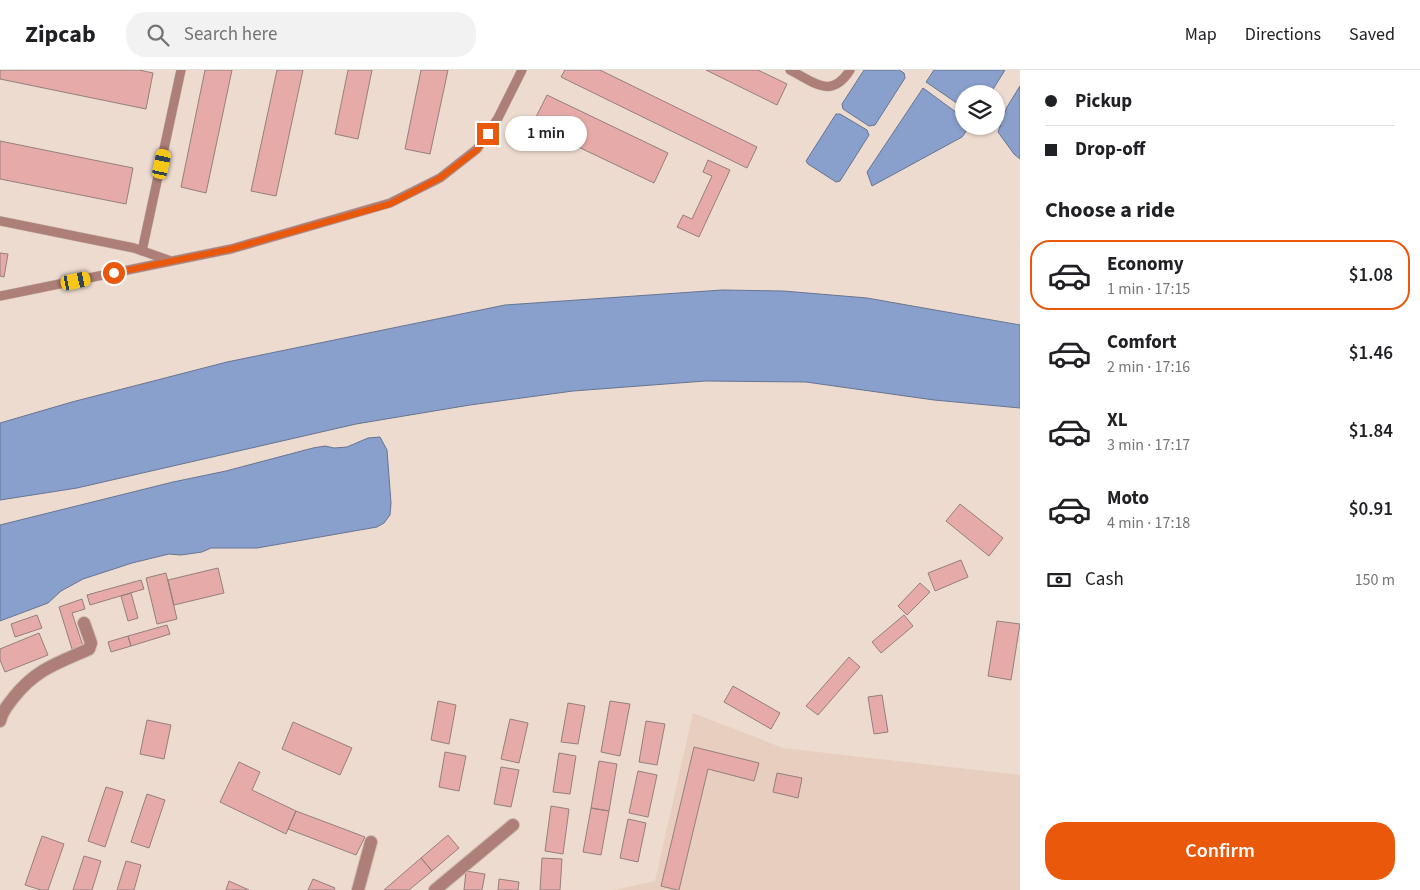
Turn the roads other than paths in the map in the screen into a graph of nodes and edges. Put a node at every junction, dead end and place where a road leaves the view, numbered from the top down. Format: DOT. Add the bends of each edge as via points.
graph roads {
  1 [pos="181,70"];
  2 [pos="522,70"];
  3 [pos="790,70"];
  4 [pos="850,70"];
  5 [pos="0,221"];
  6 [pos="142,251"];
  7 [pos="171,261"];
  8 [pos="0,296"];
  9 [pos="84,623"];
  10 [pos="0,720"];
  11 [pos="514,825"];
  12 [pos="371,842"];
  13 [pos="358,890"];
  14 [pos="435,890"];
  1 -- 6 [label="lane"];
  2 -- 7 [label="lane" via="498,118 477,150 440,178 390,204 231,249"];
  3 -- 4 [label="lane" via="826,88 835,86"];
  5 -- 6 [label="lane"];
  6 -- 7 [label="lane"];
  7 -- 8 [label="lane"];
  9 -- 10 [label="street" via="91,643 89,649 44,669 26,682 2,712"];
  11 -- 14 [label="street"];
  12 -- 13 [label="street"];
}
